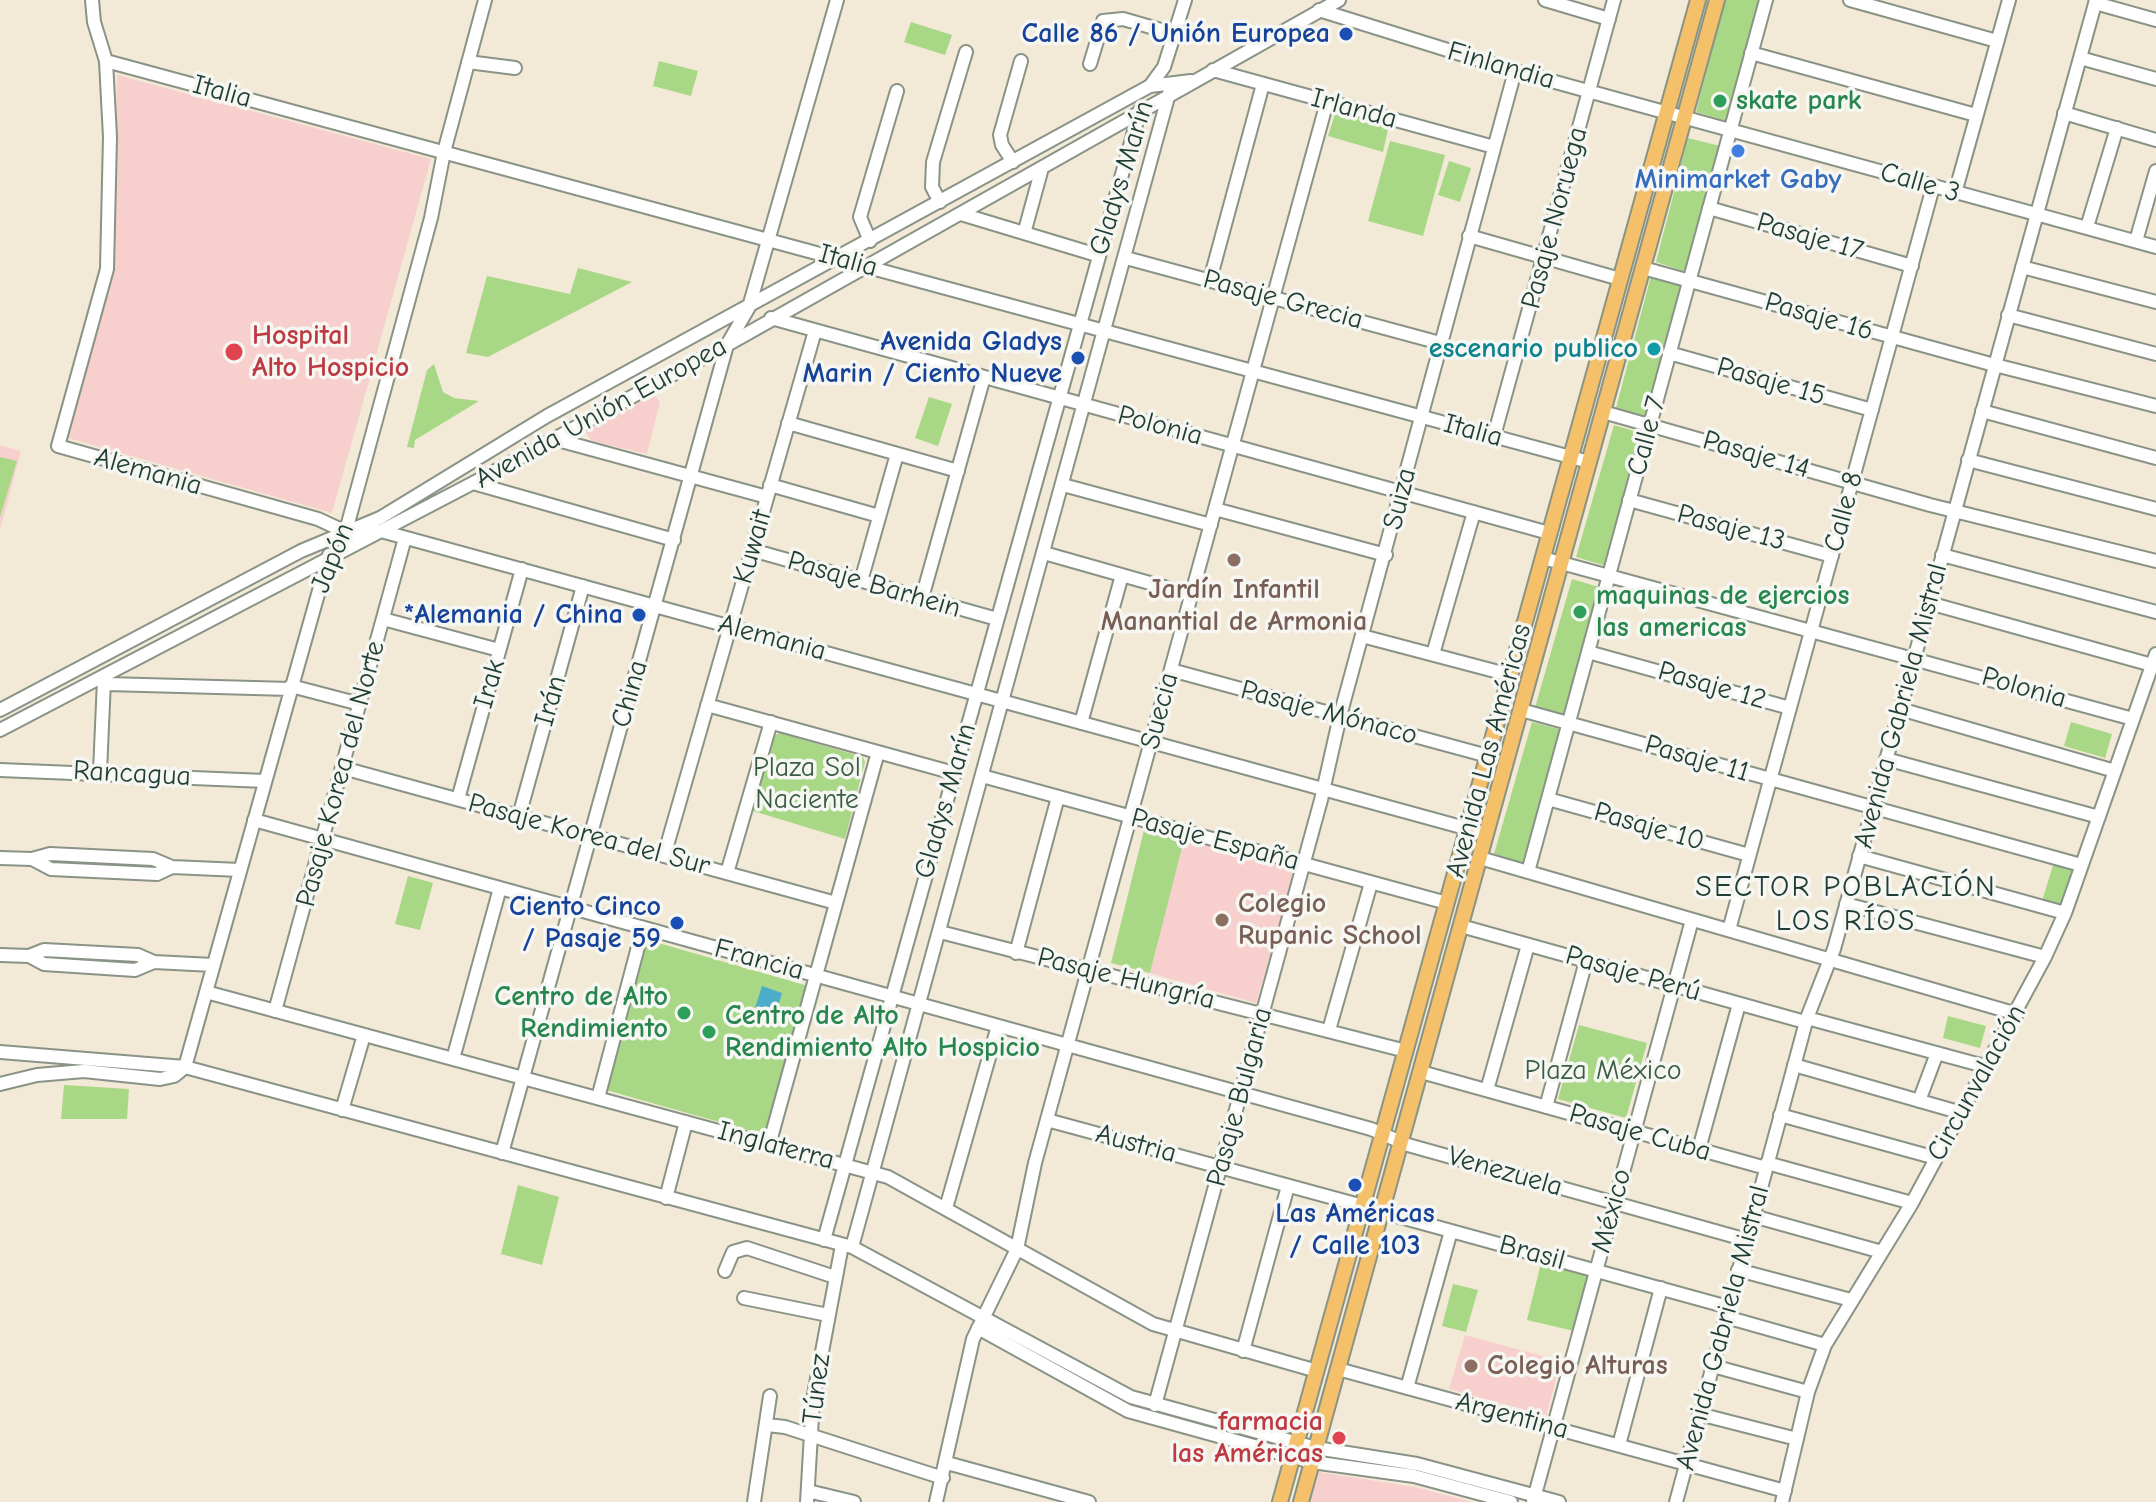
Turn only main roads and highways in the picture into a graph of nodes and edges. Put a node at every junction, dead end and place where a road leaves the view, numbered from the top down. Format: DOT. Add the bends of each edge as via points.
graph roads {
  1 [pos="1698,0"];
  2 [pos="1717,0"];
  3 [pos="1280,1502"];
  4 [pos="1301,1502"];
  1 -- 3 [label="main road, Avenida Las Américas"];
  2 -- 4 [label="main road, Avenida Las Américas"];
}
